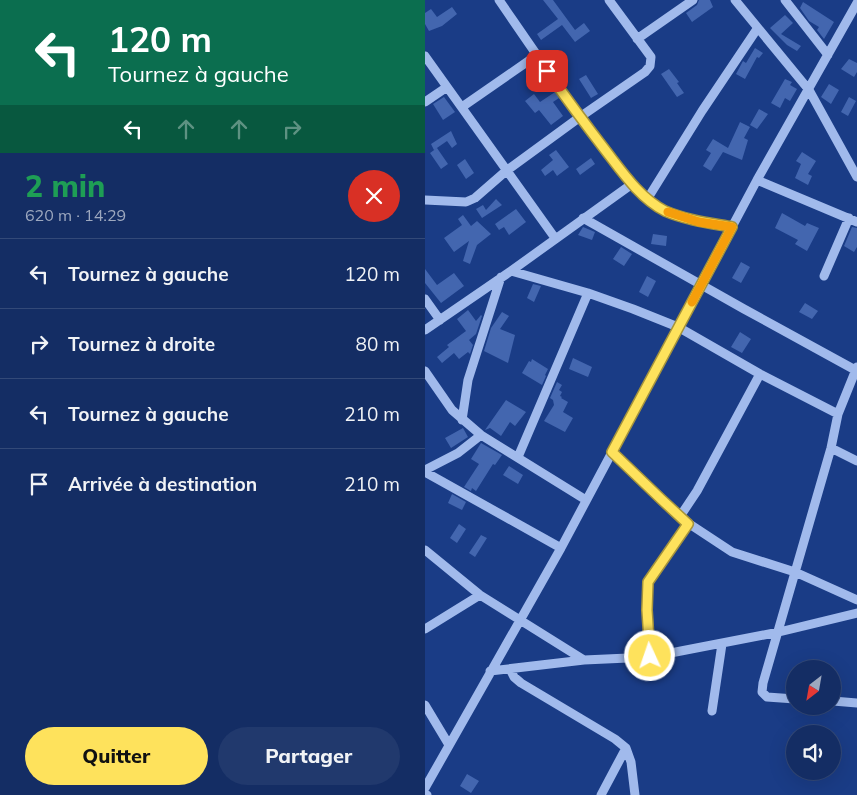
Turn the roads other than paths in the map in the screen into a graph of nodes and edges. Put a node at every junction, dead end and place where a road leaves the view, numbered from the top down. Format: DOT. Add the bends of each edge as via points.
graph roads {
  1 [pos="499,0"];
  2 [pos="609,0"];
  3 [pos="693,0"];
  4 [pos="735,0"];
  5 [pos="785,0"];
  6 [pos="857,4"];
  7 [pos="757,29"];
  8 [pos="637,39"];
  9 [pos="537,55"];
  10 [pos="828,55"];
  11 [pos="425,56"];
  12 [pos="447,87"];
  13 [pos="809,90"];
  14 [pos="425,102"];
  15 [pos="462,107"];
  16 [pos="580,117"];
  17 [pos="506,171"];
  18 [pos="857,177"];
  19 [pos="757,180"];
  20 [pos="631,184"];
  21 [pos="648,198"];
  22 [pos="425,200"];
  23 [pos="583,218"];
  24 [pos="853,220"];
  25 [pos="732,227"];
  26 [pos="555,238"];
  27 [pos="511,271"];
  28 [pos="824,276"];
  29 [pos="501,277"];
  30 [pos="702,284"];
  31 [pos="588,293"];
  32 [pos="425,299"];
  33 [pos="440,320"];
  34 [pos="678,328"];
  35 [pos="425,330"];
  36 [pos="856,369"];
  37 [pos="425,371"];
  38 [pos="760,374"];
  39 [pos="838,414"];
  40 [pos="462,420"];
  41 [pos="481,436"];
  42 [pos="831,448"];
  43 [pos="612,452"];
  44 [pos="518,457"];
  45 [pos="857,461"];
  46 [pos="425,471"];
  47 [pos="586,500"];
  48 [pos="681,516"];
  49 [pos="688,524"];
  50 [pos="561,548"];
  51 [pos="425,550"];
  52 [pos="795,572"];
  53 [pos="480,595"];
  54 [pos="857,600"];
  55 [pos="857,613"];
  56 [pos="519,621"];
  57 [pos="425,628"];
  58 [pos="779,632"];
  59 [pos="722,644"];
  60 [pos="650,656"];
  61 [pos="584,660"];
  62 [pos="509,669"];
  63 [pos="491,671"];
  64 [pos="786,698"];
  65 [pos="841,702"];
  66 [pos="857,703"];
  67 [pos="425,705"];
  68 [pos="712,711"];
  69 [pos="449,745"];
  70 [pos="625,748"];
  71 [pos="425,788"];
  72 [pos="601,795"];
  73 [pos="635,795"];
  1 -- 9 [label="street"];
  2 -- 8 [label="street"];
  3 -- 8 [label="street"];
  4 -- 7 [label="street"];
  5 -- 10 [label="street"];
  6 -- 10 [label="street"];
  7 -- 13 [label="street"];
  7 -- 21 [label="street"];
  8 -- 16 [label="street" via="651,57 650,66"];
  9 -- 15 [label="street"];
  9 -- 16 [label="street"];
  10 -- 13 [label="street"];
  11 -- 12 [label="street"];
  12 -- 14 [label="street"];
  12 -- 15 [label="street"];
  13 -- 18 [label="street"];
  13 -- 19 [label="street"];
  15 -- 17 [label="street"];
  16 -- 17 [label="street"];
  16 -- 20 [label="street"];
  17 -- 22 [label="street" via="466,202"];
  17 -- 26 [label="street"];
  19 -- 24 [label="street"];
  19 -- 25 [label="street"];
  20 -- 21 [label="street"];
  20 -- 23 [label="street"];
  21 -- 25 [label="street" via="666,211 699,222"];
  23 -- 26 [label="street"];
  23 -- 30 [label="street"];
  24 -- 28 [label="street"];
  25 -- 30 [label="street"];
  26 -- 27 [label="street"];
  27 -- 29 [label="street"];
  27 -- 31 [label="street"];
  29 -- 33 [label="street"];
  29 -- 40 [label="street" via="468,380"];
  30 -- 34 [label="street"];
  30 -- 36 [label="street"];
  31 -- 34 [label="street"];
  31 -- 44 [label="street"];
  32 -- 33 [label="street"];
  33 -- 35 [label="street"];
  34 -- 38 [label="street"];
  34 -- 43 [label="street"];
  36 -- 39 [label="street"];
  37 -- 40 [label="street"];
  38 -- 39 [label="street"];
  38 -- 48 [label="street"];
  39 -- 42 [label="street"];
  40 -- 41 [label="street"];
  41 -- 44 [label="street"];
  41 -- 46 [label="street"];
  42 -- 45 [label="street"];
  42 -- 52 [label="street"];
  43 -- 47 [label="street"];
  43 -- 48 [label="street"];
  44 -- 47 [label="street"];
  46 -- 50 [label="street"];
  47 -- 50 [label="street"];
  48 -- 49 [label="street"];
  49 -- 52 [label="street" via="731,552"];
  49 -- 60 [label="street" via="648,582"];
  50 -- 56 [label="street"];
  51 -- 53 [label="street"];
  52 -- 54 [label="street"];
  52 -- 58 [label="street"];
  53 -- 56 [label="street"];
  53 -- 57 [label="street"];
  55 -- 58 [label="street"];
  56 -- 61 [label="street"];
  56 -- 63 [label="street"];
  58 -- 59 [label="street"];
  58 -- 64 [label="street" via="762,692 767,697"];
  59 -- 60 [label="street"];
  59 -- 68 [label="street"];
  60 -- 61 [label="street"];
  61 -- 62 [label="street"];
  62 -- 63 [label="street"];
  62 -- 70 [label="street" via="521,683"];
  63 -- 69 [label="street"];
  65 -- 66 [label="street"];
  67 -- 69 [label="street"];
  69 -- 71 [label="street"];
  70 -- 72 [label="street"];
  70 -- 73 [label="street" via="631,762"];
}
